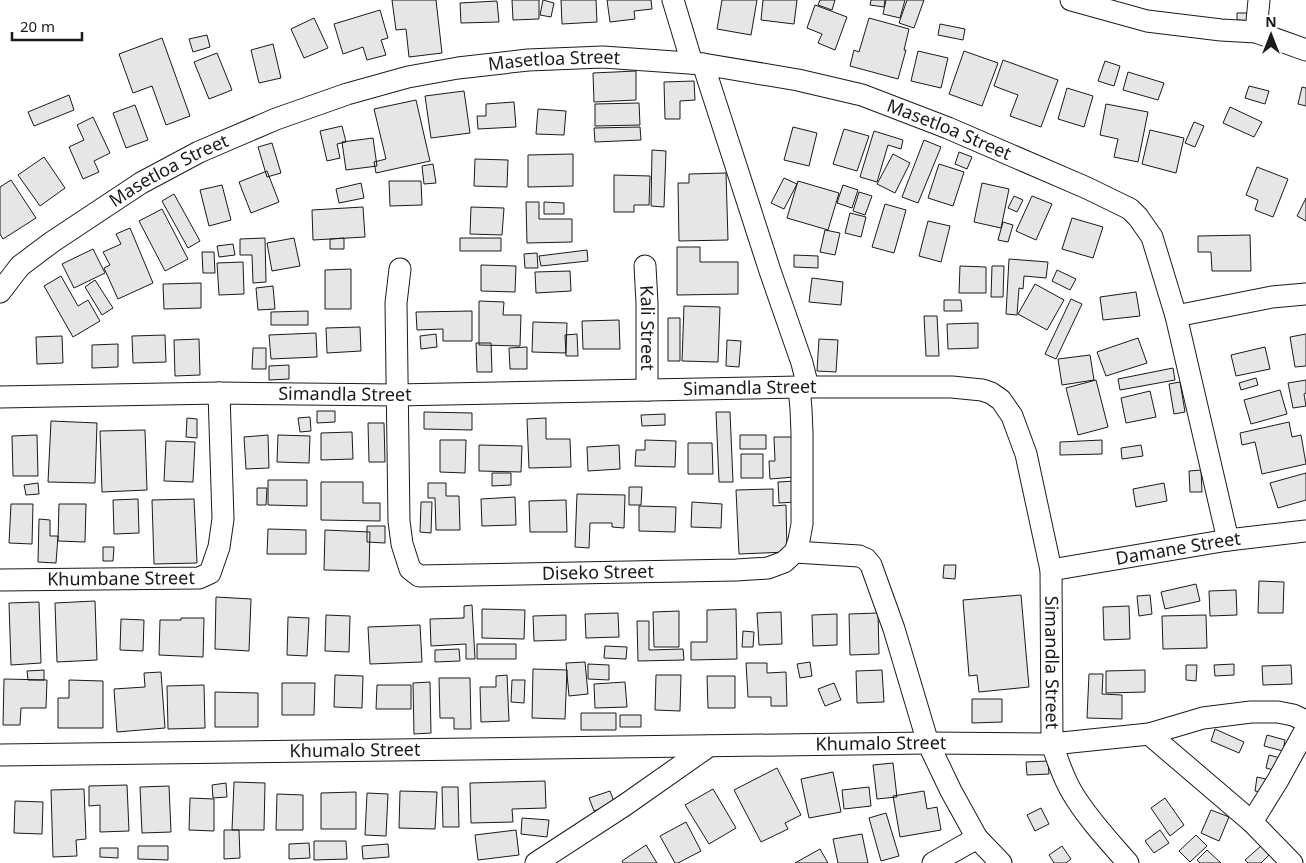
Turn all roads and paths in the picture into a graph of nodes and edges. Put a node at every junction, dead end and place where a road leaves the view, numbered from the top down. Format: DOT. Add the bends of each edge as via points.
graph roads {
  1 [pos="673,0"];
  2 [pos="1071,0"];
  3 [pos="1259,0"];
  4 [pos="1256,32"];
  5 [pos="1306,50"];
  6 [pos="697,64"];
  7 [pos="645,266"];
  8 [pos="400,269"];
  9 [pos="0,292"];
  10 [pos="1306,294"];
  11 [pos="1176,316"];
  12 [pos="803,387"];
  13 [pos="647,390"];
  14 [pos="220,393"];
  15 [pos="396,395"];
  16 [pos="0,397"];
  17 [pos="1306,531"];
  18 [pos="1228,540"];
  19 [pos="795,552"];
  20 [pos="1051,570"];
  21 [pos="0,580"];
  22 [pos="1306,721"];
  23 [pos="1306,729"];
  24 [pos="1149,734"];
  25 [pos="928,743"];
  26 [pos="1052,744"];
  27 [pos="709,746"];
  28 [pos="0,755"];
  29 [pos="1252,822"];
  30 [pos="977,838"];
  31 [pos="536,863"];
  32 [pos="934,863"];
  33 [pos="1001,863"];
  34 [pos="1128,863"];
  35 [pos="1292,863"];
  1 -- 6 [label="street"];
  2 -- 4 [label="street" via="1146,21"];
  3 -- 4 [label="street"];
  4 -- 5 [label="street"];
  6 -- 9 [label="street, Masetloa Street" via="603,57 528,60 408,77 347,94 198,152 141,183 20,266"];
  6 -- 11 [label="street, Masetloa Street" via="798,80 862,95 948,128 1130,209 1152,237"];
  6 -- 12 [label="street" via="802,363"];
  7 -- 13 [label="street, Kali Street"];
  8 -- 15 [label="street, Diseko Street" via="396,303"];
  10 -- 11 [label="street" via="1272,297"];
  11 -- 18 [label="street"];
  12 -- 13 [label="street, Simandla Street"];
  12 -- 19 [label="street" via="802,524"];
  12 -- 20 [label="street, Simandla Street" via="952,387 996,395 1012,416 1026,454"];
  13 -- 15 [label="street, Simandla Street"];
  14 -- 15 [label="street, Simandla Street"];
  14 -- 16 [label="street, Simandla Street"];
  14 -- 21 [label="street, Khumbane Street" via="223,519 219,548 210,573 199,578"];
  15 -- 19 [label="street, Diseko Street" via="402,544 410,569 419,576 768,568 784,562"];
  17 -- 18 [label="street, Damane Street"];
  18 -- 20 [label="street, Damane Street"];
  19 -- 25 [label="street" via="859,556 871,564"];
  20 -- 26 [label="street, Simandla Street"];
  22 -- 24 [label="street, Khumalo Street" via="1278,712 1251,712 1203,718"];
  23 -- 29 [label="street"];
  24 -- 26 [label="street, Khumalo Street"];
  24 -- 29 [label="street"];
  25 -- 26 [label="street, Khumalo Street"];
  25 -- 27 [label="street, Khumalo Street"];
  25 -- 30 [label="street"];
  26 -- 34 [label="street, Simandla Street" via="1073,794"];
  27 -- 28 [label="street, Khumalo Street"];
  27 -- 31 [label="street"];
  29 -- 35 [label="street"];
  30 -- 32 [label="street"];
  30 -- 33 [label="street"];
}
